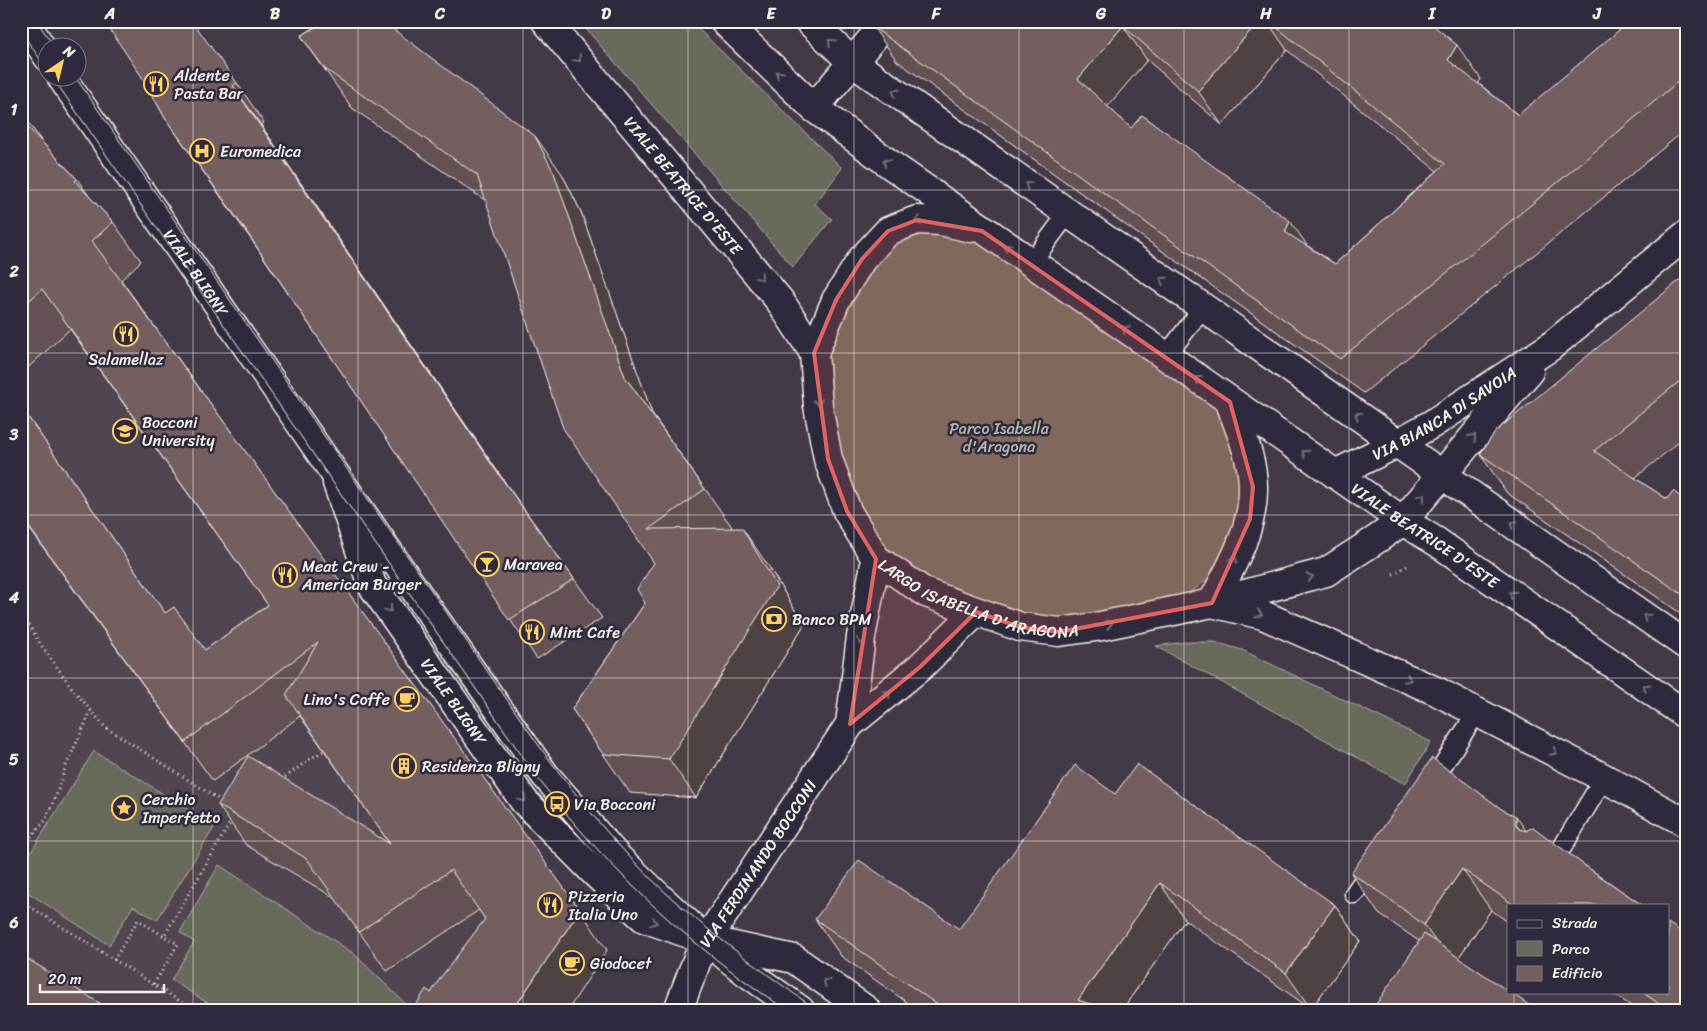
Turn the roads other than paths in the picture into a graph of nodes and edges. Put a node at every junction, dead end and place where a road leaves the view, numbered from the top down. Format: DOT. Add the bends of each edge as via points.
graph roads {
  1 [pos="24,21"];
  2 [pos="546,21"];
  3 [pos="724,21"];
  4 [pos="809,21"];
  5 [pos="887,21"];
  6 [pos="38,42"];
  7 [pos="852,62"];
  8 [pos="69,88"];
  9 [pos="814,108"];
  10 [pos="1068,214"];
  11 [pos="982,230"];
  12 [pos="1686,235"];
  13 [pos="1031,263"];
  14 [pos="1203,308"];
  15 [pos="1550,346"];
  16 [pos="814,354"];
  17 [pos="1165,357"];
  18 [pos="1230,402"];
  19 [pos="1398,443"];
  20 [pos="1335,474"];
  21 [pos="1441,474"];
  22 [pos="1403,520"];
  23 [pos="876,558"];
  24 [pos="1212,603"];
  25 [pos="976,612"];
  26 [pos="1686,645"];
  27 [pos="1477,712"];
  28 [pos="1686,715"];
  29 [pos="850,724"];
  30 [pos="1604,778"];
  31 [pos="1420,798"];
  32 [pos="1686,823"];
  33 [pos="1381,854"];
  34 [pos="1554,861"];
  35 [pos="1354,894"];
  36 [pos="706,940"];
  37 [pos="678,1010"];
  38 [pos="800,1010"];
  39 [pos="866,1010"];
  1 -- 6 [label="street"];
  2 -- 16 [label="street, VIALE BEATRICE D'ESTE, one-way" via="780,301"];
  9 -- 3 [label="street, VIALE BEATRICE D'ESTE, one-way"];
  7 -- 4 [label="street, one-way"];
  5 -- 7 [label="street"];
  7 -- 9 [label="street"];
  10 -- 7 [label="street, one-way"];
  8 -- 36 [label="street, VIALE BLIGNY" via="545,775 618,858"];
  11 -- 9 [label="street, VIALE BEATRICE D'ESTE, one-way"];
  10 -- 13 [label="lane"];
  14 -- 10 [label="street, one-way"];
  13 -- 11 [label="street, VIALE BEATRICE D'ESTE, one-way"];
  11 -- 16 [label="street, LARGO ISABELLA D'ARAGONA, one-way" via="941,221 917,220 888,231 862,259 836,300"];
  12 -- 15 [label="street, VIA BIANCA DI SAVOIA"];
  17 -- 13 [label="street, VIALE BEATRICE D'ESTE, one-way"];
  14 -- 17 [label="lane"];
  19 -- 14 [label="street, one-way"];
  15 -- 19 [label="street, VIA BIANCA DI SAVOIA"];
  21 -- 15 [label="street, VIA BIANCA DI SAVOIA, one-way"];
  16 -- 23 [label="street, LARGO ISABELLA D'ARAGONA, one-way" via="818,406 828,459 847,511"];
  18 -- 17 [label="street, VIALE BEATRICE D'ESTE, one-way"];
  20 -- 18 [label="street, VIALE BEATRICE D'ESTE, one-way"];
  24 -- 18 [label="street, one-way" via="1250,519 1254,486"];
  19 -- 20 [label="street, VIA BIANCA DI SAVOIA"];
  19 -- 21 [label="street"];
  20 -- 22 [label="street, VIALE BEATRICE D'ESTE"];
  22 -- 21 [label="street, LARGO ISABELLA D'ARAGONA, one-way"];
  26 -- 21 [label="street, one-way"];
  24 -- 22 [label="street, LARGO ISABELLA D'ARAGONA, one-way" via="1326,572"];
  28 -- 22 [label="street, VIALE BEATRICE D'ESTE, one-way"];
  23 -- 25 [label="street, LARGO ISABELLA D'ARAGONA" via="926,593"];
  23 -- 29 [label="street, VIA FERDINANDO BOCCONI, one-way" via="861,637"];
  25 -- 24 [label="street, LARGO ISABELLA D'ARAGONA, one-way" via="1020,627 1059,632"];
  24 -- 27 [label="street, one-way" via="1263,615"];
  29 -- 25 [label="street, VIA FERDINANDO BOCCONI, one-way" via="920,667"];
  27 -- 30 [label="street, one-way"];
  27 -- 31 [label="lane"];
  29 -- 36 [label="street, VIA FERDINANDO BOCCONI"];
  30 -- 32 [label="street"];
  30 -- 34 [label="lane"];
  33 -- 35 [label="lane"];
  36 -- 37 [label="street, VIA FERDINANDO BOCCONI"];
  36 -- 38 [label="street, VIALE BLIGNY"];
  39 -- 36 [label="street, one-way" via="794,959"];
}
